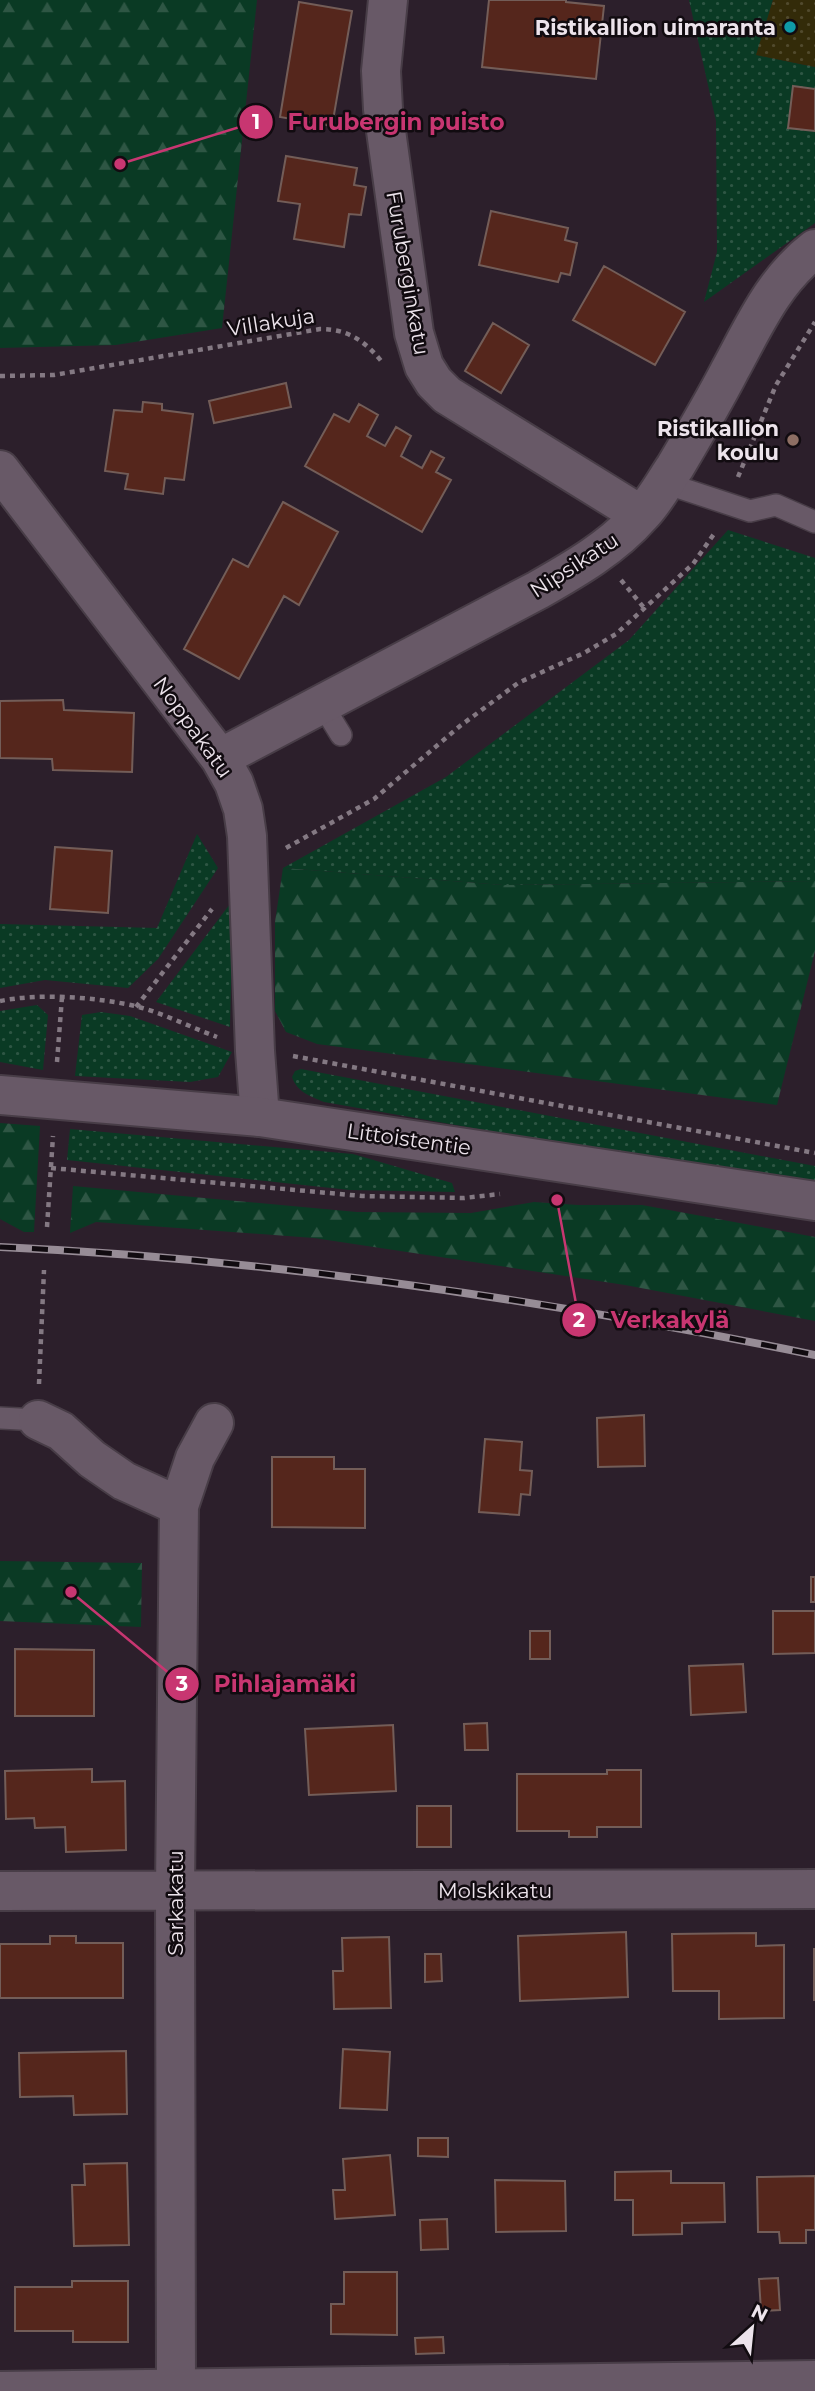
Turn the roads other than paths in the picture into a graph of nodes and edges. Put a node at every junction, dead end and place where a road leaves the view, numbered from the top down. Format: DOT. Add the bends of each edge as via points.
graph roads {
  1 [pos="387,0"];
  2 [pos="815,249"];
  3 [pos="0,470"];
  4 [pos="665,483"];
  5 [pos="642,515"];
  6 [pos="815,522"];
  7 [pos="220,758"];
  8 [pos="0,1095"];
  9 [pos="260,1116"];
  10 [pos="815,1201"];
  11 [pos="0,1418"];
  12 [pos="38,1420"];
  13 [pos="214,1423"];
  14 [pos="179,1506"];
  15 [pos="815,1889"];
  16 [pos="175,1890"];
  17 [pos="0,1891"];
  18 [pos="815,2380"];
  19 [pos="176,2390"];
  20 [pos="0,2391"];
  1 -- 5 [label="street, Furuberginkatu" via="383,110 414,333 424,366 447,396"];
  2 -- 4 [label="street, Nipsikatu" via="785,276 767,302"];
  3 -- 7 [label="street, Noppakatu"];
  4 -- 5 [label="street, Nipsikatu"];
  4 -- 6 [label="lane" via="750,511 776,505"];
  5 -- 7 [label="street, Nipsikatu" via="599,552 332,720"];
  7 -- 9 [label="street, Noppakatu" via="243,809 249,861"];
  8 -- 9 [label="street, Littoistentie"];
  9 -- 10 [label="street, Littoistentie"];
  11 -- 12 [label="lane"];
  12 -- 14 [label="street" via="61,1431 124,1481"];
  13 -- 14 [label="street, Sarkakatu" via="195,1458"];
  14 -- 16 [label="street, Sarkakatu"];
  15 -- 16 [label="street, Molskikatu"];
  16 -- 17 [label="street, Molskikatu"];
  16 -- 19 [label="street, Sarkakatu"];
  18 -- 19 [label="street"];
  19 -- 20 [label="street"];
}
